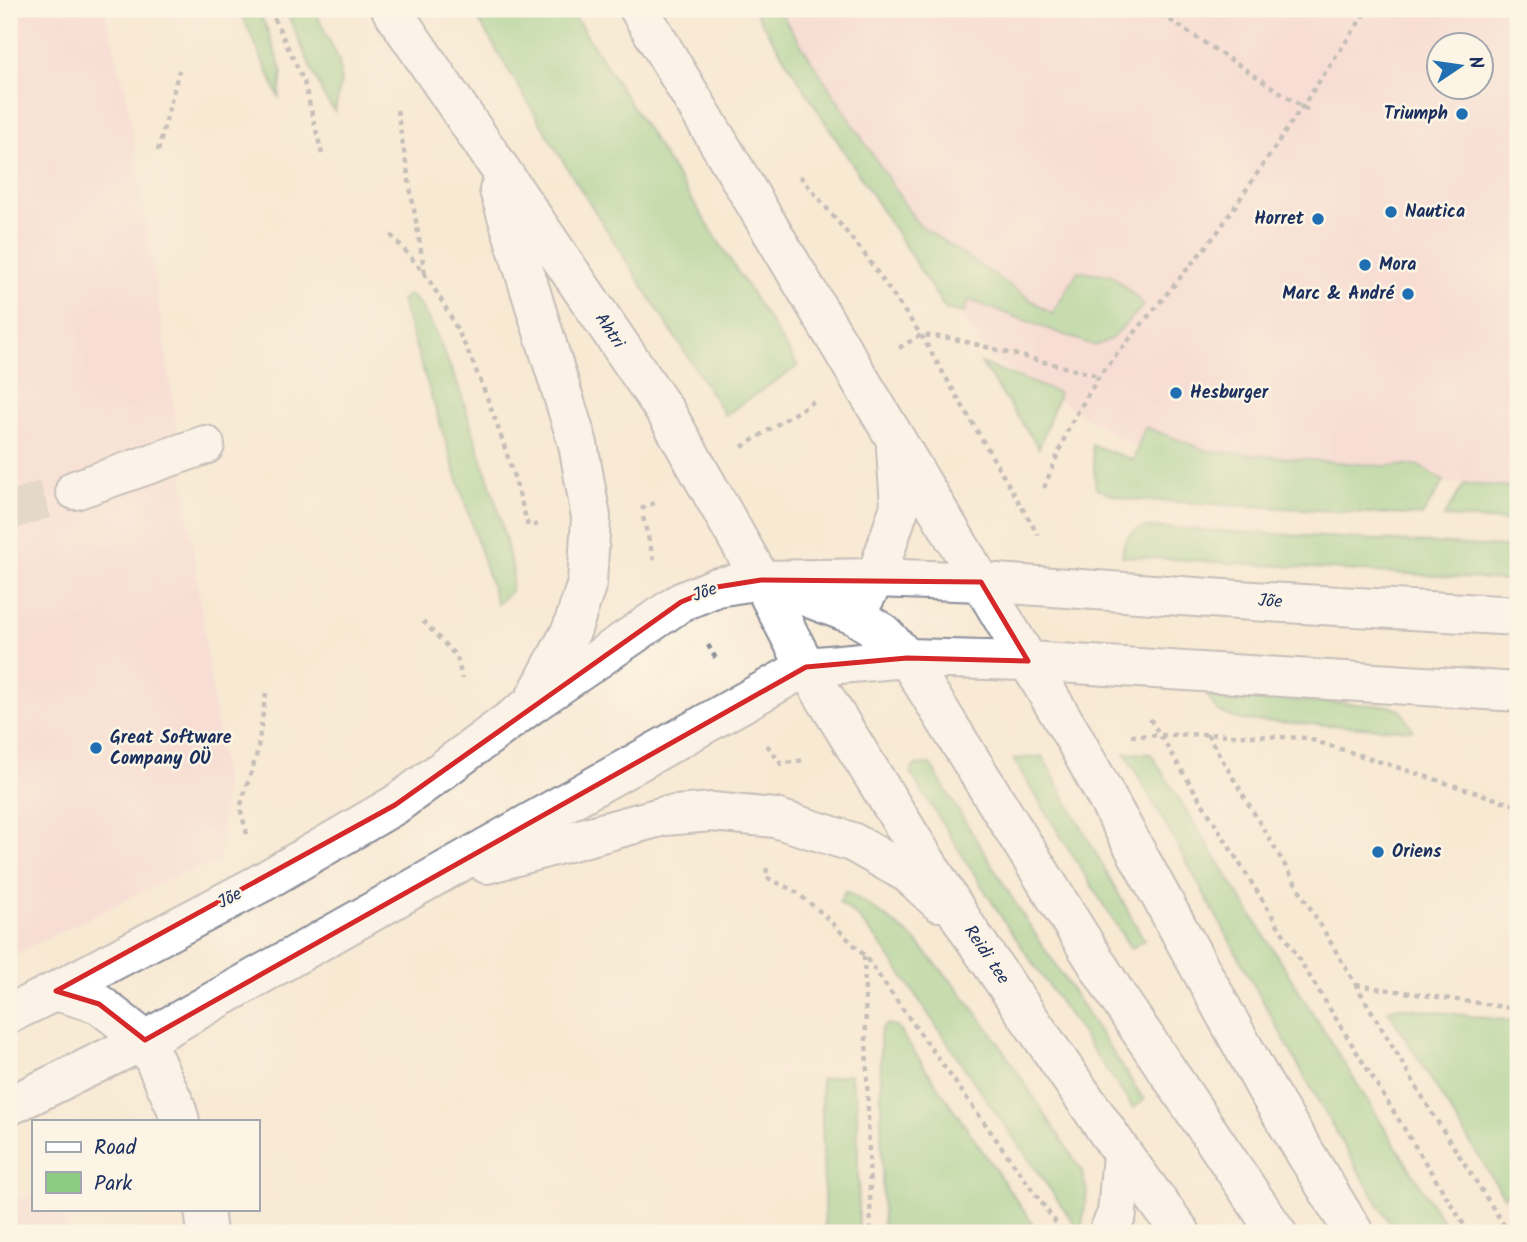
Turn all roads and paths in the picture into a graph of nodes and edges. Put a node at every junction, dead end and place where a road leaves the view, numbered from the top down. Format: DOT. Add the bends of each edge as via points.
graph roads {
  1 [pos="270,9"];
  2 [pos="391,9"];
  3 [pos="639,9"];
  4 [pos="1153,9"];
  5 [pos="1368,9"];
  6 [pos="179,70"];
  7 [pos="395,100"];
  8 [pos="1302,107"];
  9 [pos="1312,113"];
  10 [pos="158,151"];
  11 [pos="487,152"];
  12 [pos="322,154"];
  13 [pos="391,235"];
  14 [pos="426,276"];
  15 [pos="921,335"];
  16 [pos="889,354"];
  17 [pos="1099,376"];
  18 [pos="824,394"];
  19 [pos="896,438"];
  20 [pos="205,444"];
  21 [pos="739,449"];
  22 [pos="1044,488"];
  23 [pos="75,490"];
  24 [pos="664,499"];
  25 [pos="550,523"];
  26 [pos="1040,538"];
  27 [pos="654,560"];
  28 [pos="876,578"];
  29 [pos="761,580"];
  30 [pos="981,582"];
  31 [pos="854,615"];
  32 [pos="1518,616"];
  33 [pos="423,621"];
  34 [pos="704,639"];
  35 [pos="906,658"];
  36 [pos="1028,661"];
  37 [pos="720,665"];
  38 [pos="806,667"];
  39 [pos="462,679"];
  40 [pos="1518,692"];
  41 [pos="266,693"];
  42 [pos="532,704"];
  43 [pos="1147,713"];
  44 [pos="1207,734"];
  45 [pos="1126,736"];
  46 [pos="1161,736"];
  47 [pos="765,741"];
  48 [pos="806,759"];
  49 [pos="1518,806"];
  50 [pos="250,846"];
  51 [pos="769,857"];
  52 [pos="431,879"];
  53 [pos="970,931"];
  54 [pos="864,955"];
  55 [pos="1355,985"];
  56 [pos="56,991"];
  57 [pos="1518,1009"];
  58 [pos="9,1014"];
  59 [pos="145,1040"];
  60 [pos="9,1106"];
  61 [pos="180,1120"];
  62 [pos="1122,1153"];
  63 [pos="1518,1203"];
  64 [pos="204,1210"];
  65 [pos="207,1233"];
  66 [pos="872,1233"];
  67 [pos="1063,1233"];
  68 [pos="1108,1233"];
  69 [pos="1181,1233"];
  70 [pos="1277,1233"];
  71 [pos="1354,1233"];
  72 [pos="1469,1233"];
  73 [pos="1511,1233"];
  1 -- 12 [label="path" via="304,82"];
  2 -- 11 [label="main road, Ahtri"];
  3 -- 19 [label="main road"];
  4 -- 8 [label="path"];
  5 -- 8 [label="path"];
  6 -- 10 [label="path"];
  7 -- 14 [label="path"];
  8 -- 9 [label="path"];
  8 -- 17 [label="path" via="1217,233"];
  11 -- 29 [label="main road, Ahtri" via="667,414"];
  11 -- 42 [label="main road" via="578,444 590,504 587,583 572,629"];
  13 -- 14 [label="path"];
  14 -- 25 [label="path" via="461,336 510,458 528,526"];
  15 -- 16 [label="path"];
  15 -- 17 [label="path" via="951,338"];
  15 -- 26 [label="path"];
  17 -- 22 [label="path" via="1069,427"];
  18 -- 21 [label="path"];
  19 -- 28 [label="main road" via="900,506"];
  19 -- 30 [label="main road"];
  20 -- 23 [label="main road"];
  24 -- 27 [label="path" via="641,509"];
  28 -- 29 [label="main road, Jõe"];
  28 -- 30 [label="main road, Jõe"];
  28 -- 31 [label="main road"];
  29 -- 31 [label="main road"];
  29 -- 38 [label="main road, Ahtri"];
  29 -- 42 [label="main road, Jõe" via="717,587 681,602"];
  30 -- 32 [label="main road, Jõe"];
  30 -- 36 [label="main road"];
  31 -- 35 [label="main road" via="883,633"];
  31 -- 38 [label="main road"];
  33 -- 39 [label="path" via="457,657"];
  34 -- 37 [label="path"];
  35 -- 36 [label="main road"];
  35 -- 38 [label="main road"];
  35 -- 70 [label="main road" via="1119,999"];
  36 -- 40 [label="main road"];
  36 -- 71 [label="main road" via="1265,1087"];
  38 -- 52 [label="main road"];
  38 -- 53 [label="main road, Reidi tee"];
  41 -- 50 [label="path" via="257,753 240,808"];
  42 -- 56 [label="main road, Jõe" via="395,804 261,883"];
  43 -- 46 [label="path"];
  44 -- 46 [label="path"];
  44 -- 49 [label="path" via="1306,738"];
  44 -- 55 [label="path"];
  45 -- 46 [label="path"];
  46 -- 72 [label="path"];
  47 -- 48 [label="path" via="781,764"];
  51 -- 54 [label="path" via="766,877 796,891"];
  52 -- 53 [label="main road" via="664,816 712,812 775,818 852,842 909,874"];
  52 -- 59 [label="main road"];
  53 -- 62 [label="main road, Reidi tee"];
  54 -- 66 [label="path"];
  54 -- 67 [label="path"];
  55 -- 57 [label="path"];
  55 -- 73 [label="path"];
  56 -- 58 [label="main road, Jõe"];
  56 -- 59 [label="main road" via="99,1004"];
  59 -- 60 [label="main road"];
  59 -- 61 [label="main road"];
  62 -- 68 [label="main road" via="1117,1214"];
  62 -- 69 [label="main road, Reidi tee"];
  63 -- 73 [label="path"];
  64 -- 65 [label="main road"];
}
